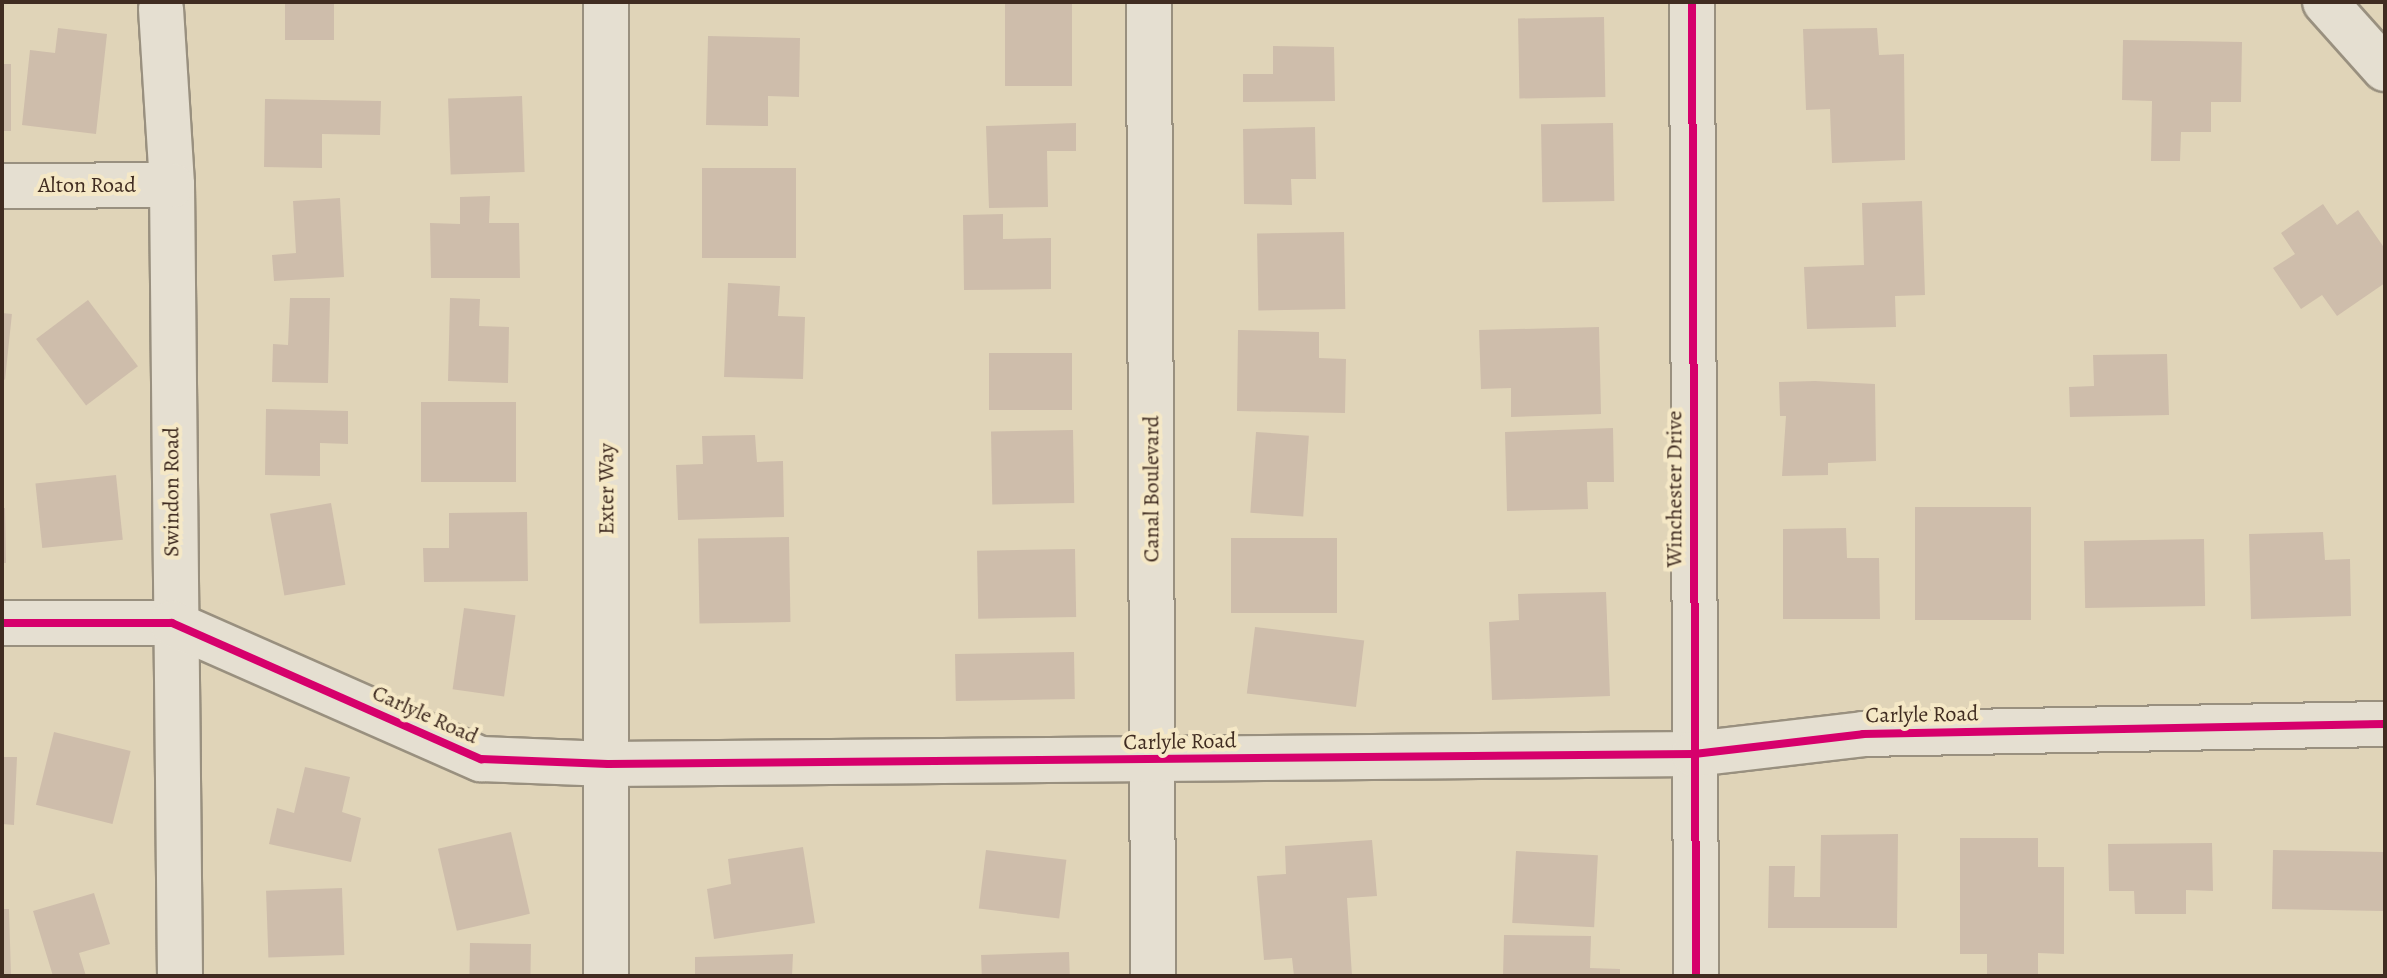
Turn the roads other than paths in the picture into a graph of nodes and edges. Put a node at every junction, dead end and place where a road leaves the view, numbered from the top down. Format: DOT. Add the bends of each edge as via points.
graph roads {
  1 [pos="606,2"];
  2 [pos="1149,2"];
  3 [pos="1692,2"];
  4 [pos="2325,2"];
  5 [pos="161,9"];
  6 [pos="2385,69"];
  7 [pos="172,185"];
  8 [pos="2,186"];
  9 [pos="2,623"];
  10 [pos="172,623"];
  11 [pos="2385,724"];
  12 [pos="1694,754"];
  13 [pos="1154,761"];
  14 [pos="608,764"];
  15 [pos="180,976"];
  16 [pos="606,976"];
  17 [pos="1153,976"];
  18 [pos="1696,976"];
  1 -- 14 [label="street, Exter Way"];
  2 -- 13 [label="street, Canal Boulevard"];
  3 -- 12 [label="street, Winchester Drive"];
  4 -- 6 [label="street"];
  5 -- 7 [label="street, Swindon Road"];
  7 -- 8 [label="street, Alton Road"];
  7 -- 10 [label="street, Swindon Road"];
  9 -- 10 [label="street, Carlyle Road"];
  10 -- 14 [label="street, Carlyle Road" via="481,759"];
  10 -- 15 [label="street, Swindon Road"];
  11 -- 12 [label="street, Carlyle Road" via="1863,734"];
  12 -- 13 [label="street, Carlyle Road"];
  12 -- 18 [label="street, Winchester Drive"];
  13 -- 14 [label="street, Carlyle Road"];
  13 -- 17 [label="street, Canal Boulevard"];
  14 -- 16 [label="street, Exter Way"];
}
